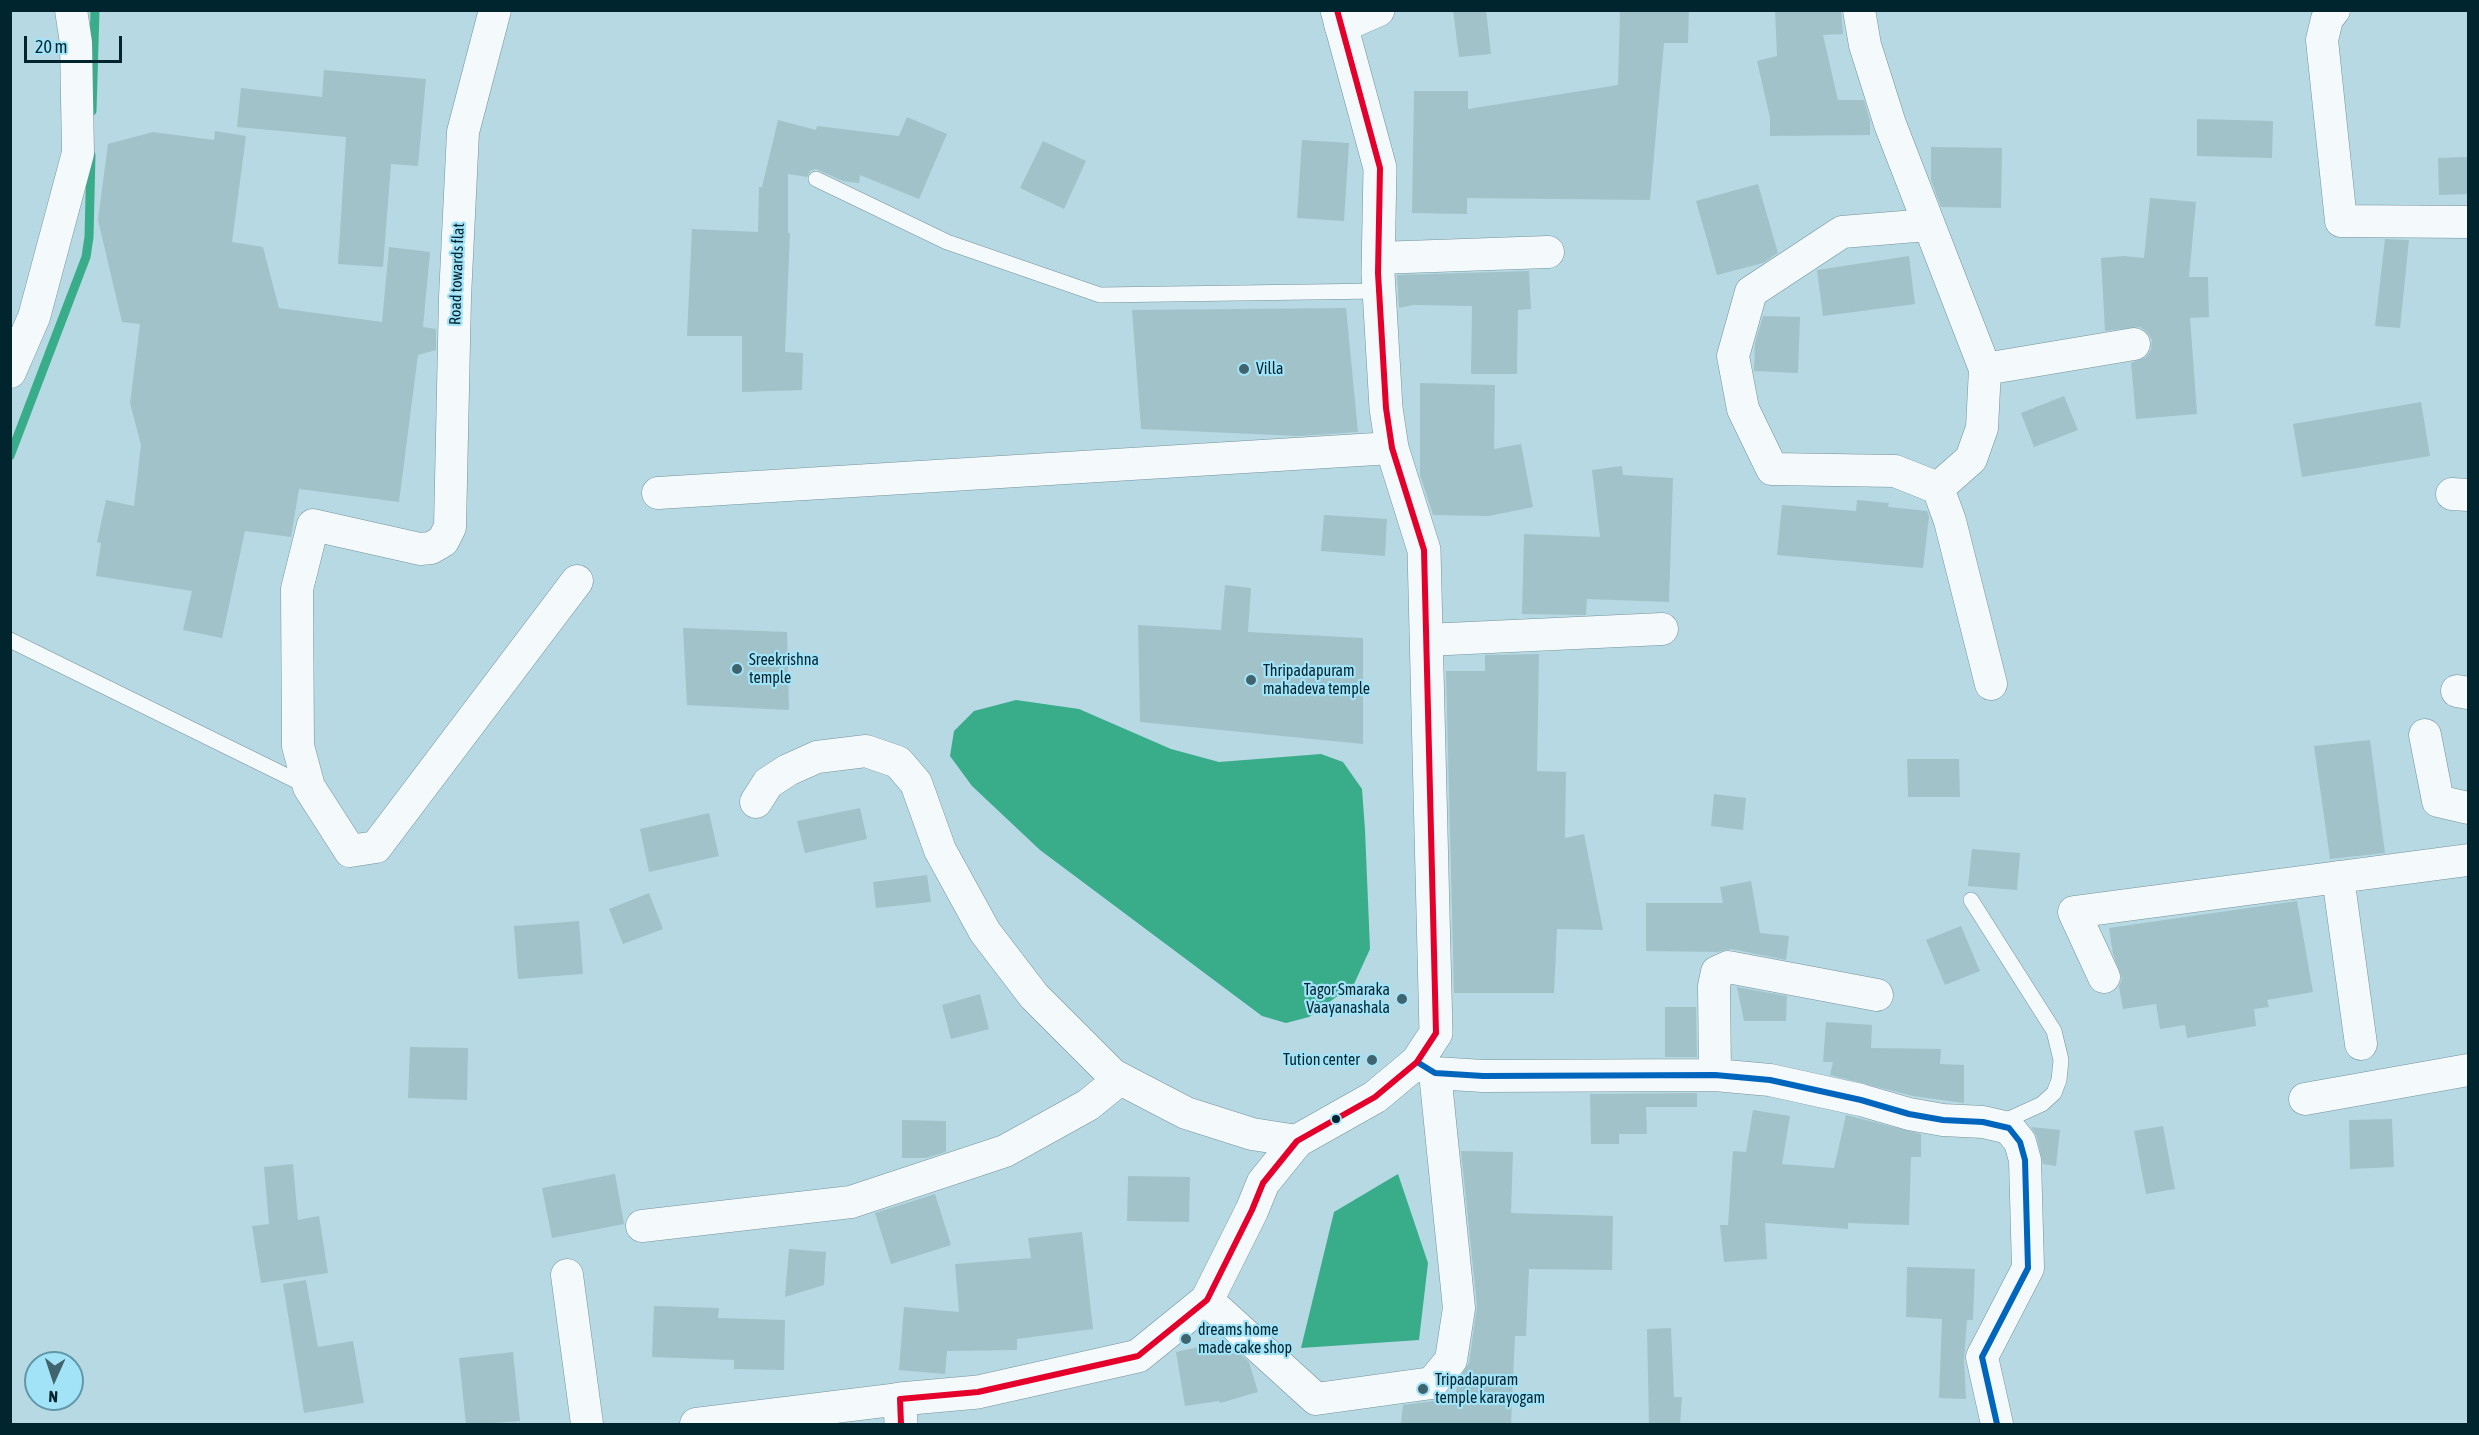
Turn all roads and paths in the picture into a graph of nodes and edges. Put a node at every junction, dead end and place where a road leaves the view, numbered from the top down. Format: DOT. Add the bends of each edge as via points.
graph roads {
  1 [pos="71,10"];
  2 [pos="495,10"];
  3 [pos="1378,10"];
  4 [pos="1858,10"];
  5 [pos="2334,10"];
  6 [pos="1339,18"];
  7 [pos="816,178"];
  8 [pos="2469,222"];
  9 [pos="1928,225"];
  10 [pos="1548,252"];
  11 [pos="1378,258"];
  12 [pos="1379,291"];
  13 [pos="2134,344"];
  14 [pos="1985,369"];
  15 [pos="10,372"];
  16 [pos="1392,448"];
  17 [pos="1938,488"];
  18 [pos="658,493"];
  19 [pos="577,581"];
  20 [pos="1662,628"];
  21 [pos="10,640"];
  22 [pos="1426,640"];
  23 [pos="1991,684"];
  24 [pos="2425,735"];
  25 [pos="309,788"];
  26 [pos="756,802"];
  27 [pos="2469,808"];
  28 [pos="2469,860"];
  29 [pos="2338,877"];
  30 [pos="1971,900"];
  31 [pos="2104,977"];
  32 [pos="1877,995"];
  33 [pos="2361,1044"];
  34 [pos="1426,1067"];
  35 [pos="2469,1070"];
  36 [pos="1715,1075"];
  37 [pos="1120,1079"];
  38 [pos="2305,1099"];
  39 [pos="1996,1125"];
  40 [pos="1297,1141"];
  41 [pos="642,1226"];
  42 [pos="567,1275"];
  43 [pos="1207,1300"];
  44 [pos="900,1412"];
  45 [pos="586,1425"];
  46 [pos="696,1425"];
  47 [pos="1997,1425"];
  1 -- 15 [label="street" via="76,43 78,153 34,317"];
  2 -- 25 [label="street, Road towards flat" via="463,132 450,527 442,541 420,549 313,525 297,589 298,746"];
  3 -- 6 [label="main road"];
  4 -- 9 [label="street" via="1890,124"];
  5 -- 8 [label="street" via="2322,40 2341,221"];
  6 -- 11 [label="main road" via="1380,168"];
  7 -- 12 [label="lane" via="947,242 1100,295"];
  9 -- 14 [label="street"];
  9 -- 17 [label="street" via="1842,232 1751,292 1732,356 1743,409 1772,469 1895,471"];
  10 -- 11 [label="street"];
  11 -- 12 [label="main road"];
  12 -- 16 [label="main road"];
  13 -- 14 [label="street"];
  14 -- 17 [label="street" via="1982,428 1971,459"];
  16 -- 18 [label="street"];
  16 -- 22 [label="main road" via="1424,550"];
  17 -- 23 [label="street"];
  19 -- 25 [label="street" via="376,847 350,850"];
  20 -- 22 [label="street"];
  21 -- 25 [label="lane"];
  22 -- 34 [label="main road" via="1436,1033"];
  24 -- 27 [label="street" via="2438,801"];
  26 -- 37 [label="street" via="768,783 817,758 866,751 898,762 916,783 940,850 985,932 1034,996"];
  28 -- 29 [label="street"];
  29 -- 31 [label="street" via="2074,912"];
  29 -- 33 [label="street"];
  30 -- 39 [label="lane" via="2054,1030 2061,1059 2054,1093 2042,1104"];
  32 -- 36 [label="street" via="1728,967 1717,972"];
  34 -- 36 [label="street" via="1483,1076"];
  34 -- 40 [label="main road"];
  34 -- 43 [label="street" via="1459,1308 1450,1360 1432,1383 1316,1399"];
  35 -- 38 [label="street"];
  36 -- 39 [label="street" via="1770,1080 1909,1114"];
  37 -- 40 [label="street" via="1186,1113 1252,1134"];
  37 -- 41 [label="street" via="1088,1105 1005,1151 851,1202"];
  39 -- 47 [label="street" via="2009,1128 2020,1142 2025,1160 2028,1268 1982,1357"];
  40 -- 43 [label="main road" via="1263,1183"];
  42 -- 45 [label="street"];
  43 -- 44 [label="main road" via="1138,1356"];
  44 -- 46 [label="street"];
}
